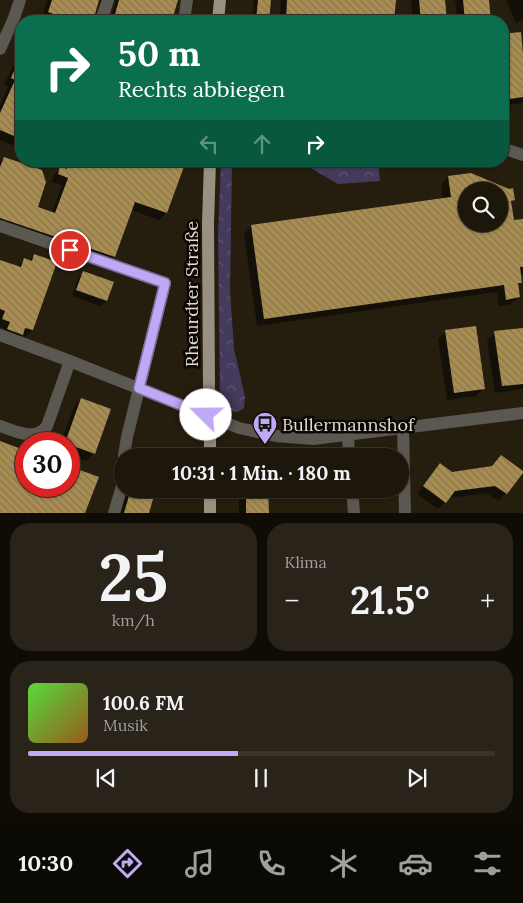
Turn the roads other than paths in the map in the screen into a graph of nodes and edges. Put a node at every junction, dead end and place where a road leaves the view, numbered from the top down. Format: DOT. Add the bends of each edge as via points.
graph roads {
  1 [pos="20,0"];
  2 [pos="108,0"];
  3 [pos="187,0"];
  4 [pos="220,0"];
  5 [pos="18,15"];
  6 [pos="103,15"];
  7 [pos="185,15"];
  8 [pos="219,15"];
  9 [pos="15,25"];
  10 [pos="0,49"];
  11 [pos="509,150"];
  12 [pos="523,155"];
  13 [pos="210,167"];
  14 [pos="0,226"];
  15 [pos="0,335"];
  16 [pos="70,361"];
  17 [pos="139,388"];
  18 [pos="523,413"];
  19 [pos="0,426"];
  20 [pos="403,428"];
  21 [pos="348,435"];
  22 [pos="125,448"];
  23 [pos="210,448"];
  24 [pos="349,448"];
  25 [pos="118,498"];
  26 [pos="210,498"];
  27 [pos="353,498"];
  28 [pos="114,512"];
  29 [pos="210,513"];
  30 [pos="354,513"];
  31 [pos="405,513"];
  1 -- 5 [label="street"];
  2 -- 6 [label="street"];
  3 -- 7 [label="street"];
  4 -- 8 [label="main road"];
  9 -- 10 [label="street"];
  11 -- 12 [label="street"];
  13 -- 23 [label="main road, Rheurdter Straße, bridge"];
  14 -- 17 [label="street" via="165,283"];
  15 -- 16 [label="street"];
  16 -- 17 [label="street"];
  16 -- 19 [label="street" via="44,431 29,435"];
  17 -- 21 [label="street" via="239,428 313,439"];
  17 -- 22 [label="street"];
  18 -- 20 [label="street"];
  20 -- 21 [label="street"];
  20 -- 31 [label="street"];
  21 -- 24 [label="street"];
  25 -- 28 [label="street"];
  26 -- 29 [label="main road"];
  27 -- 30 [label="street"];
}
